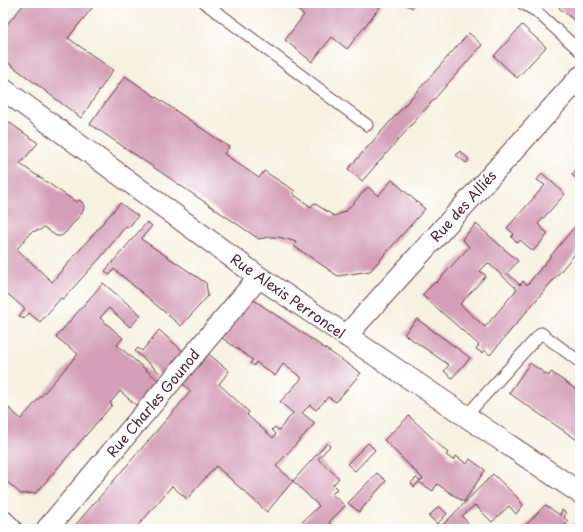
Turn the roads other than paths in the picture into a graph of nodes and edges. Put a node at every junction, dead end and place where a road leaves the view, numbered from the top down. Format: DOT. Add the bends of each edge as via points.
graph roads {
  1 [pos="205,3"];
  2 [pos="522,3"];
  3 [pos="580,50"];
  4 [pos="580,77"];
  5 [pos="3,89"];
  6 [pos="367,125"];
  7 [pos="259,277"];
  8 [pos="346,336"];
  9 [pos="580,362"];
  10 [pos="466,416"];
  11 [pos="580,493"];
  12 [pos="3,521"];
  13 [pos="12,529"];
  14 [pos="47,529"];
  1 -- 6 [label="lane"];
  2 -- 3 [label="lane" via="536,11"];
  4 -- 8 [label="street, Rue des Alliés"];
  5 -- 7 [label="street, Rue Alexis Perroncel"];
  7 -- 8 [label="street, Rue Alexis Perroncel"];
  7 -- 14 [label="street, Rue Charles Gounod"];
  8 -- 10 [label="street, Rue Alexis Perroncel"];
  9 -- 10 [label="lane" via="541,333"];
  10 -- 11 [label="street, Rue Alexis Perroncel"];
  12 -- 13 [label="street"];
}
